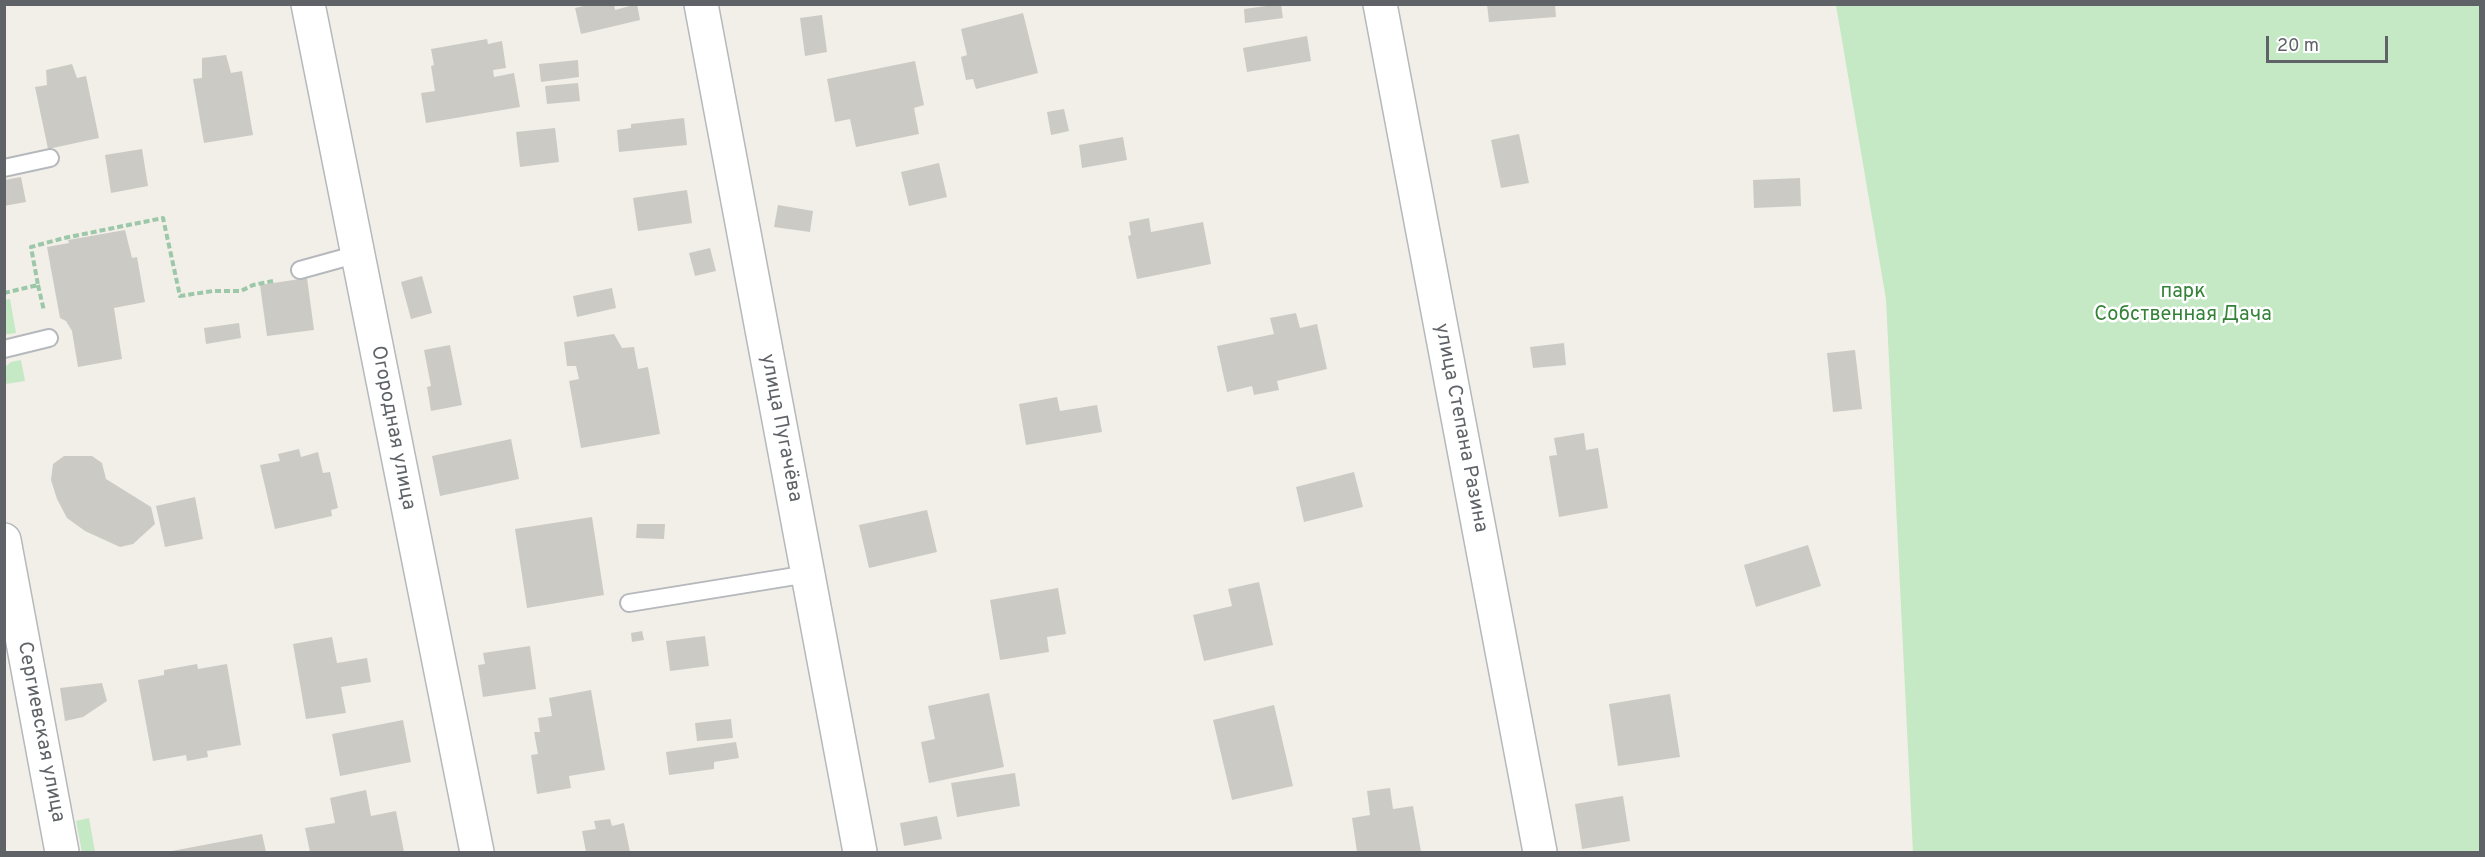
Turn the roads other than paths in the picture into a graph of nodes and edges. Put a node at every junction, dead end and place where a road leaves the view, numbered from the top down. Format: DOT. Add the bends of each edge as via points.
graph roads {
  1 [pos="308,4"];
  2 [pos="701,4"];
  3 [pos="1380,4"];
  4 [pos="50,158"];
  5 [pos="4,168"];
  6 [pos="357,254"];
  7 [pos="300,270"];
  8 [pos="50,338"];
  9 [pos="4,349"];
  10 [pos="4,540"];
  11 [pos="808,574"];
  12 [pos="629,603"];
  13 [pos="62,852"];
  14 [pos="477,852"];
  15 [pos="860,852"];
  16 [pos="1540,852"];
  1 -- 6 [label="street, Огородная улица"];
  2 -- 11 [label="street, улица Пугачёва"];
  3 -- 16 [label="street, улица Степана Разина"];
  4 -- 5 [label="lane"];
  6 -- 7 [label="lane"];
  6 -- 14 [label="street, Огородная улица"];
  8 -- 9 [label="lane"];
  10 -- 13 [label="street, Сергиевская улица"];
  11 -- 12 [label="lane"];
  11 -- 15 [label="street, улица Пугачёва"];
}
